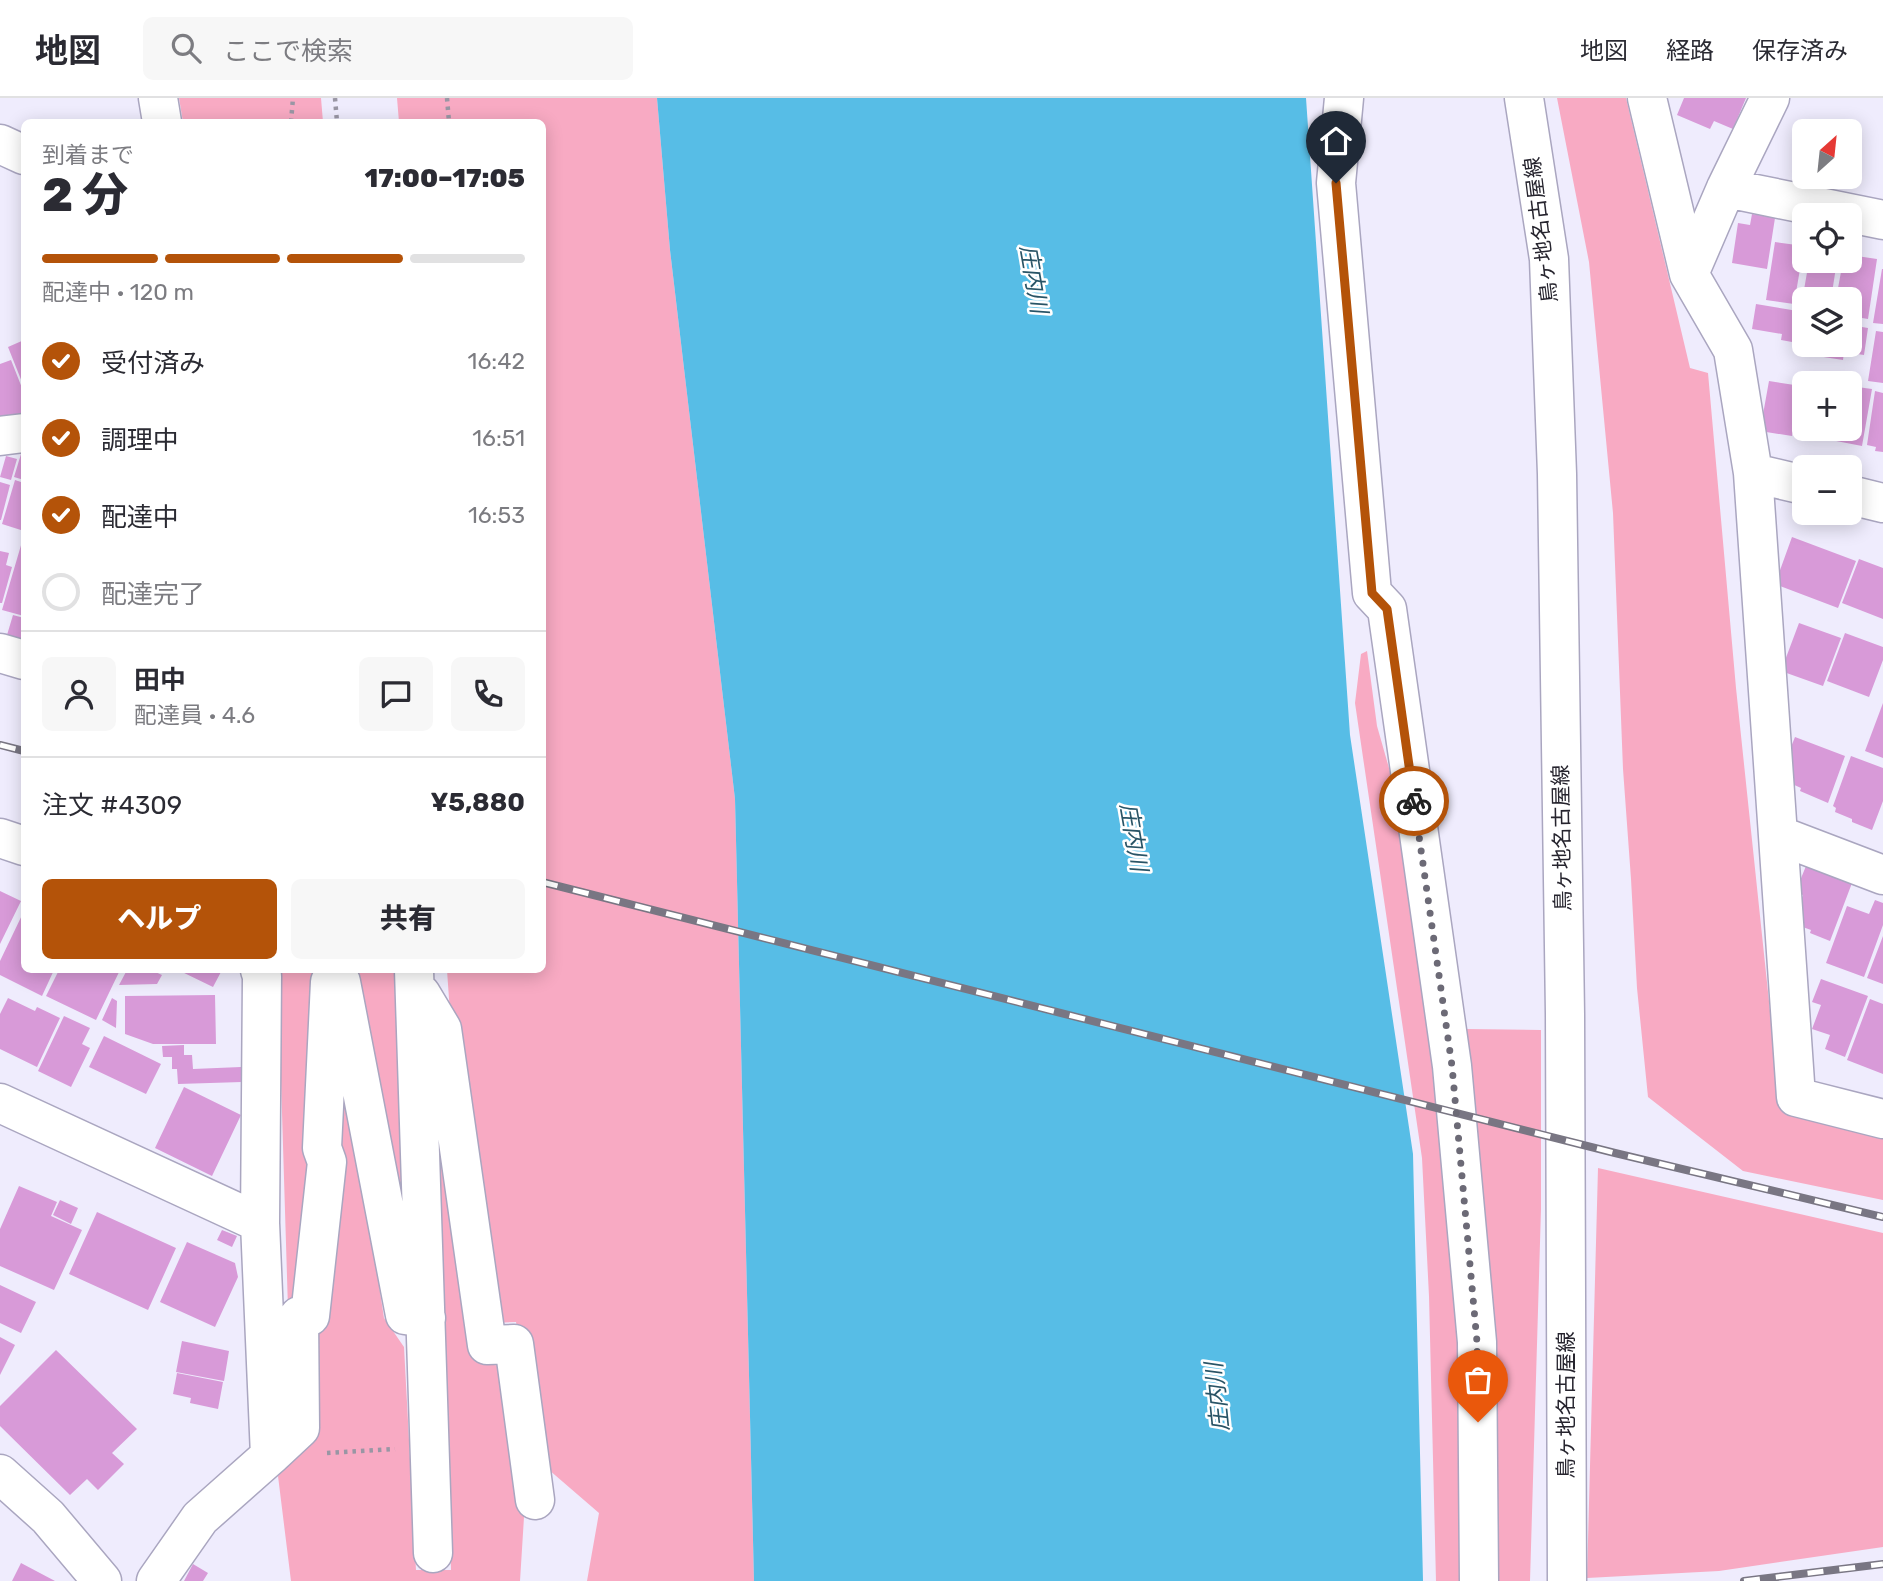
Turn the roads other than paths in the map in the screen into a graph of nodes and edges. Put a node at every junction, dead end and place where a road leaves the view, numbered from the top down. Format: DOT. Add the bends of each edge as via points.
graph roads {
  1 [pos="158,98"];
  2 [pos="1344,98"];
  3 [pos="1524,98"];
  4 [pos="1647,98"];
  5 [pos="1769,98"];
  6 [pos="162,119"];
  7 [pos="0,144"];
  8 [pos="21,154"];
  9 [pos="1726,188"];
  10 [pos="1883,220"];
  11 [pos="1689,274"];
  12 [pos="21,433"];
  13 [pos="0,436"];
  14 [pos="1752,473"];
  15 [pos="1792,482"];
  16 [pos="1862,498"];
  17 [pos="1883,503"];
  18 [pos="0,653"];
  19 [pos="21,659"];
  20 [pos="1778,835"];
  21 [pos="0,838"];
  22 [pos="21,845"];
  23 [pos="1883,875"];
  24 [pos="260,973"];
  25 [pos="414,976"];
  26 [pos="0,1103"];
  27 [pos="1883,1119"];
  28 [pos="260,1223"];
  29 [pos="426,1318"];
  30 [pos="270,1456"];
  31 [pos="0,1474"];
  32 [pos="536,1500"];
  33 [pos="433,1553"];
  34 [pos="102,1581"];
  35 [pos="156,1581"];
  36 [pos="1479,1581"];
  37 [pos="1567,1581"];
  1 -- 6 [label="street"];
  2 -- 36 [label="street" via="1336,183 1372,593 1387,609 1452,1066 1461,1163 1477,1342"];
  3 -- 37 [label="street, 鳥ヶ地名古屋線" via="1549,259 1556,461"];
  4 -- 11 [label="street"];
  5 -- 9 [label="street"];
  7 -- 8 [label="street"];
  9 -- 10 [label="street"];
  9 -- 11 [label="street"];
  11 -- 14 [label="street" via="1733,349"];
  12 -- 13 [label="street"];
  14 -- 15 [label="street"];
  14 -- 20 [label="street"];
  16 -- 17 [label="street"];
  18 -- 19 [label="street"];
  20 -- 23 [label="street"];
  20 -- 27 [label="street" via="1796,1097"];
  21 -- 22 [label="street"];
  24 -- 28 [label="street"];
  25 -- 29 [label="street"];
  25 -- 32 [label="street" via="442,1029 487,1345 514,1344"];
  26 -- 28 [label="street"];
  28 -- 30 [label="street"];
  29 -- 30 [label="street" via="405,1315 341,982 330,982 323,1148 327,1162 310,1316 299,1316 300,1428"];
  29 -- 33 [label="street"];
  30 -- 35 [label="street" via="200,1518"];
  31 -- 34 [label="street" via="48,1517"];
}
